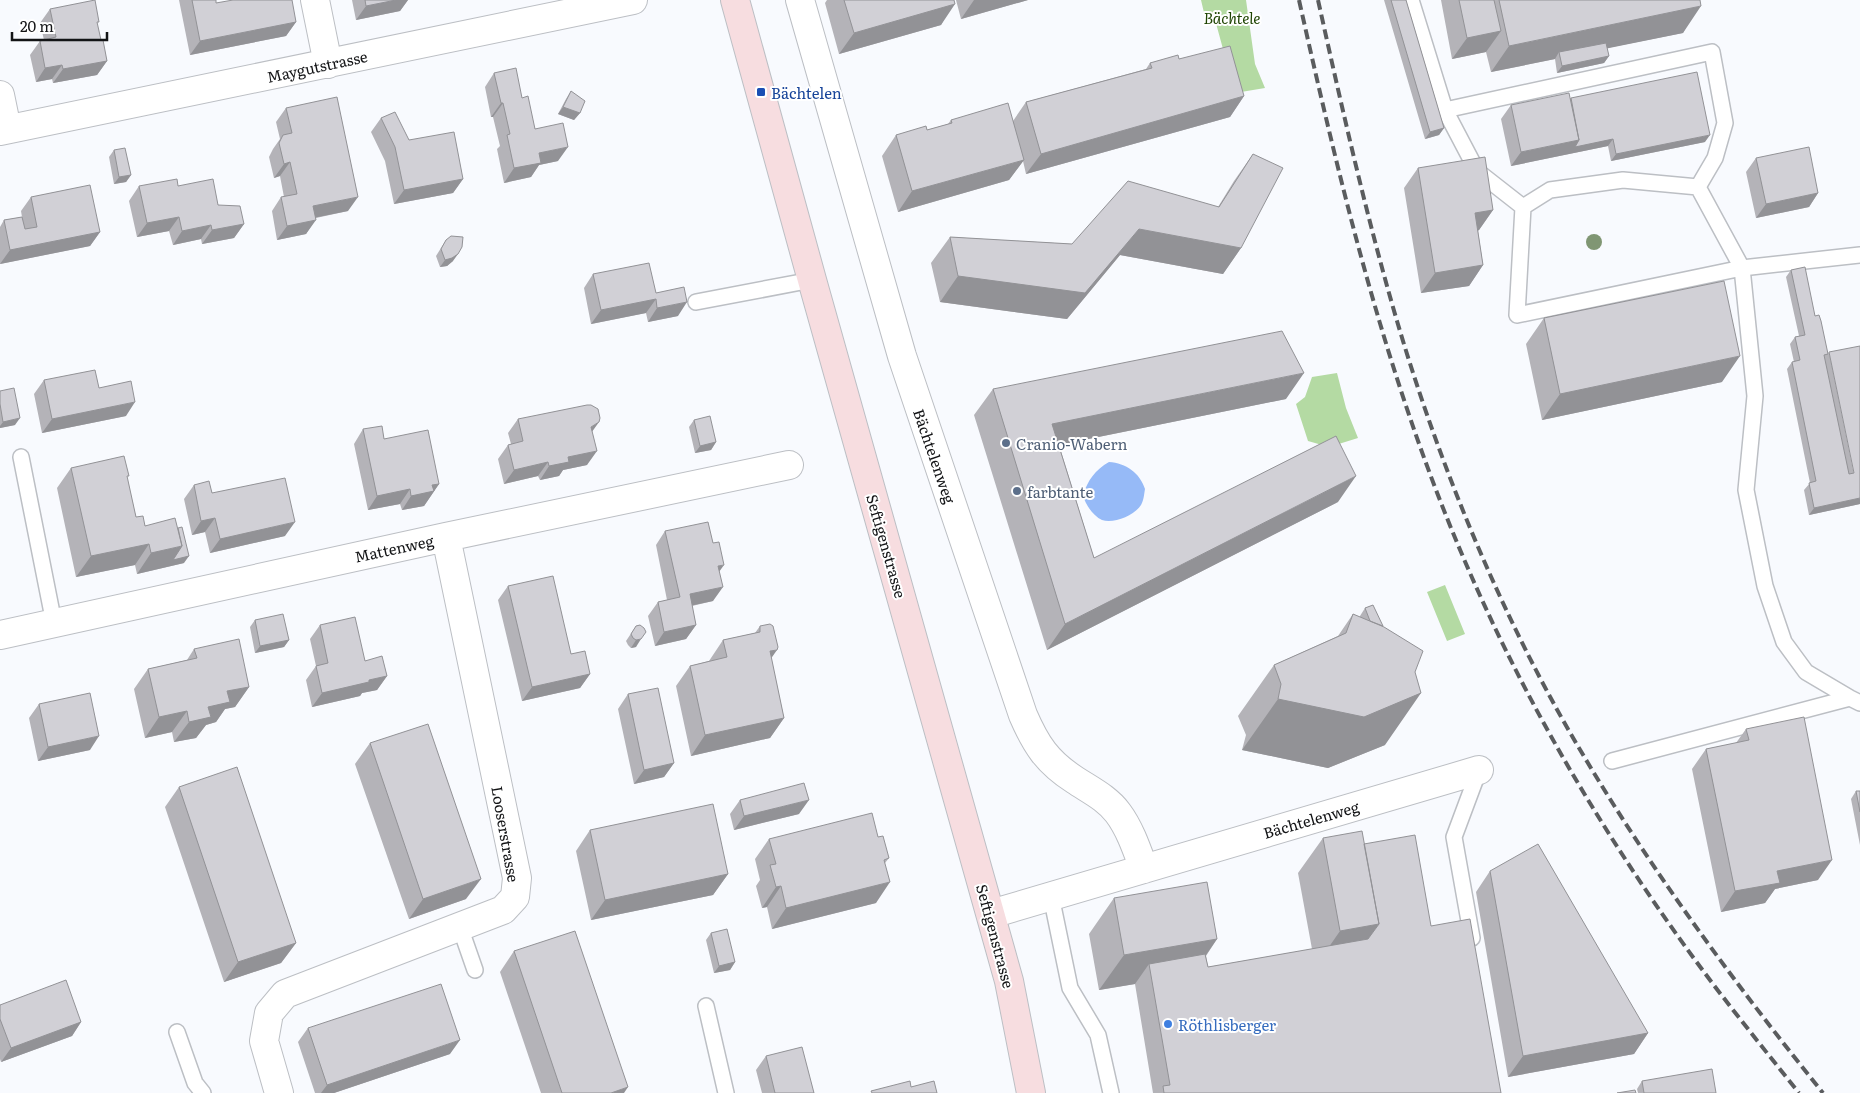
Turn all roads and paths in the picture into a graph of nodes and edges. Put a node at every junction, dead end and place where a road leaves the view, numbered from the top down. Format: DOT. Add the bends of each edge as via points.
graph roads {
  1 [pos="315,0"];
  2 [pos="633,0"];
  3 [pos="735,0"];
  4 [pos="800,0"];
  5 [pos="1411,0"];
  6 [pos="328,64"];
  7 [pos="0,95"];
  8 [pos="1445,110"];
  9 [pos="4,130"];
  10 [pos="1698,187"];
  11 [pos="1523,207"];
  12 [pos="1860,255"];
  13 [pos="1742,268"];
  14 [pos="812,280"];
  15 [pos="696,302"];
  16 [pos="20,457"];
  17 [pos="789,466"];
  18 [pos="446,537"];
  19 [pos="54,623"];
  20 [pos="0,635"];
  21 [pos="1855,701"];
  22 [pos="1612,761"];
  23 [pos="1478,770"];
  24 [pos="1144,869"];
  25 [pos="1051,896"];
  26 [pos="991,914"];
  27 [pos="460,927"];
  28 [pos="1476,957"];
  29 [pos="475,970"];
  30 [pos="706,1006"];
  31 [pos="177,1032"];
  32 [pos="203,1093"];
  33 [pos="279,1093"];
  34 [pos="726,1093"];
  35 [pos="1031,1093"];
  36 [pos="1111,1093"];
  1 -- 6 [label="street"];
  2 -- 6 [label="street, Maygutstrasse"];
  3 -- 14 [label="main road, Seftigenstrasse"];
  4 -- 24 [label="street, Bächtelenweg" via="902,356 1023,715 1034,740 1048,759 1118,812"];
  5 -- 8 [label="lane"];
  6 -- 9 [label="street, Maygutstrasse"];
  7 -- 9 [label="street"];
  8 -- 10 [label="lane" via="1712,52 1725,123 1715,158"];
  8 -- 11 [label="lane" via="1477,171"];
  10 -- 11 [label="lane" via="1623,180 1550,190"];
  10 -- 13 [label="lane"];
  11 -- 13 [label="lane" via="1518,315"];
  12 -- 13 [label="lane"];
  13 -- 21 [label="lane" via="1755,396 1746,490 1765,586 1784,642 1806,672"];
  14 -- 15 [label="lane"];
  14 -- 26 [label="main road, Seftigenstrasse"];
  16 -- 19 [label="lane"];
  17 -- 18 [label="street, Mattenweg"];
  18 -- 19 [label="street, Mattenweg"];
  18 -- 27 [label="street, Looserstrasse" via="517,878 515,897 503,910"];
  19 -- 20 [label="street, Mattenweg"];
  21 -- 22 [label="lane"];
  23 -- 24 [label="street, Bächtelenweg"];
  23 -- 28 [label="lane" via="1454,837"];
  24 -- 25 [label="street, Bächtelenweg"];
  25 -- 26 [label="street, Bächtelenweg"];
  25 -- 36 [label="lane" via="1070,988 1098,1035"];
  26 -- 35 [label="main road, Seftigenstrasse" via="1009,981"];
  27 -- 29 [label="lane"];
  27 -- 33 [label="street, Looserstrasse" via="285,994 269,1013 264,1041"];
  30 -- 34 [label="lane"];
  31 -- 32 [label="lane" via="195,1083"];
}
